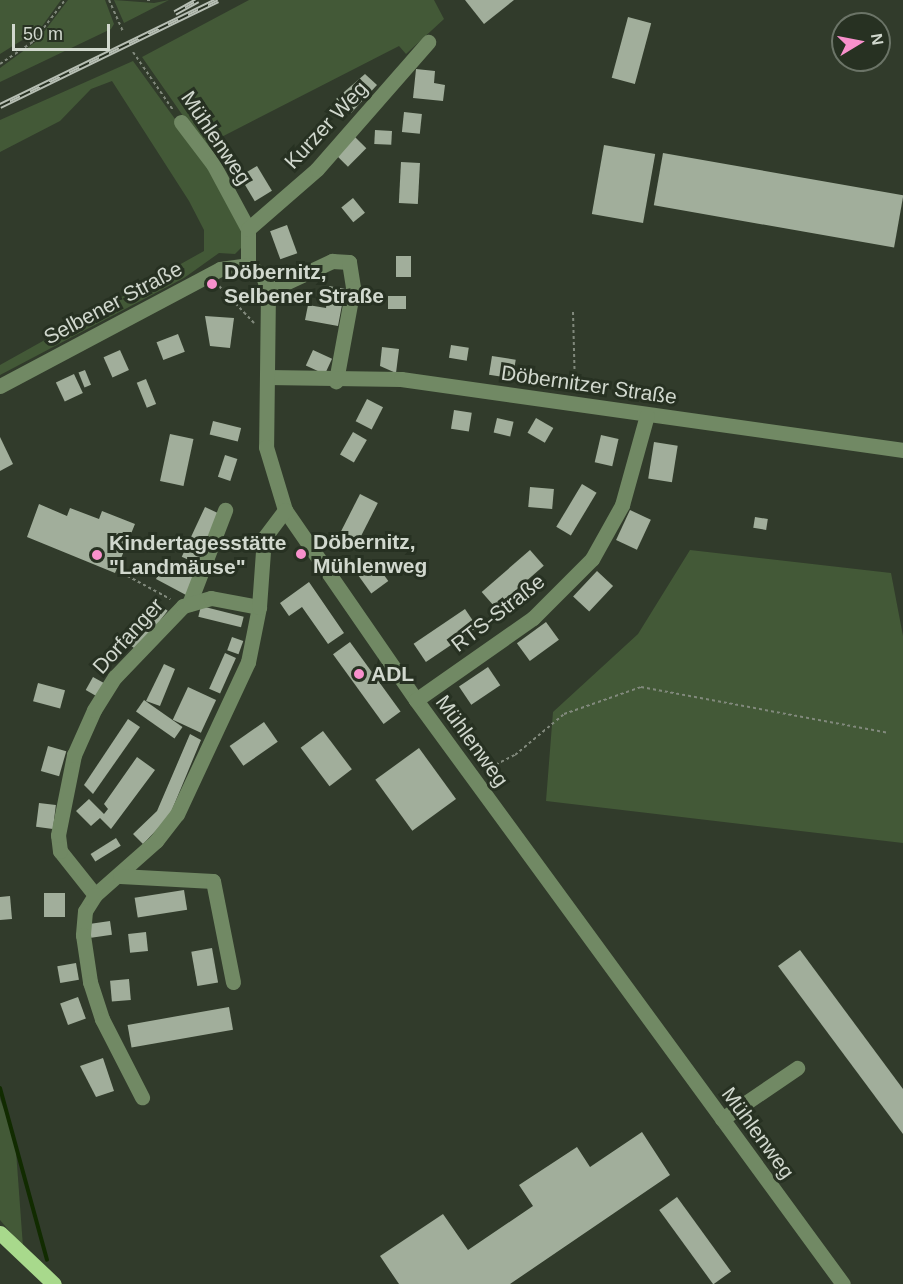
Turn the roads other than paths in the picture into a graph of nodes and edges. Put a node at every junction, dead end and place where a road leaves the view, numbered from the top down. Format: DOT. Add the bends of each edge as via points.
graph roads {
  1 [pos="428,42"];
  2 [pos="182,122"];
  3 [pos="248,229"];
  4 [pos="248,265"];
  5 [pos="268,291"];
  6 [pos="267,377"];
  7 [pos="336,381"];
  8 [pos="0,386"];
  9 [pos="647,415"];
  10 [pos="903,450"];
  11 [pos="225,510"];
  12 [pos="285,510"];
  13 [pos="186,605"];
  14 [pos="260,607"];
  15 [pos="416,700"];
  16 [pos="120,876"];
  17 [pos="95,895"];
  18 [pos="232,982"];
  19 [pos="796,1068"];
  20 [pos="142,1097"];
  21 [pos="722,1119"];
  22 [pos="0,1233"];
  23 [pos="54,1284"];
  24 [pos="843,1284"];
  1 -- 3 [label="street, Kurzer Weg" via="317,169"];
  2 -- 3 [label="street, Mühlenweg" via="213,164"];
  3 -- 4 [label="street, Mühlenweg"];
  4 -- 5 [label="street" via="263,276"];
  4 -- 8 [label="street, Selbener Straße" via="231,265 210,275"];
  5 -- 6 [label="street, Mühlenweg"];
  5 -- 7 [label="street" via="332,261 349,261 353,288"];
  6 -- 7 [label="street, Döbernitzer Straße"];
  6 -- 12 [label="street, Mühlenweg" via="266,447"];
  7 -- 9 [label="street, Döbernitzer Straße" via="401,379"];
  9 -- 10 [label="street, Döbernitzer Straße"];
  9 -- 15 [label="street, RTS-Straße" via="622,505 592,559 533,618"];
  11 -- 13 [label="street, Dorfanger"];
  12 -- 14 [label="street" via="264,538"];
  12 -- 15 [label="street, Mühlenweg"];
  13 -- 14 [label="street, Dorfanger" via="211,598"];
  13 -- 17 [label="street, Dorfanger" via="116,676 74,755 62,803 60,851"];
  14 -- 16 [label="street" via="248,662 177,814"];
  15 -- 21 [label="street, Mühlenweg"];
  16 -- 17 [label="street"];
  16 -- 18 [label="street" via="213,881"];
  17 -- 20 [label="street" via="85,910 83,935 90,982 102,1019"];
  19 -- 21 [label="street"];
  21 -- 24 [label="street, Mühlenweg"];
  22 -- 23 [label="main road"];
}
